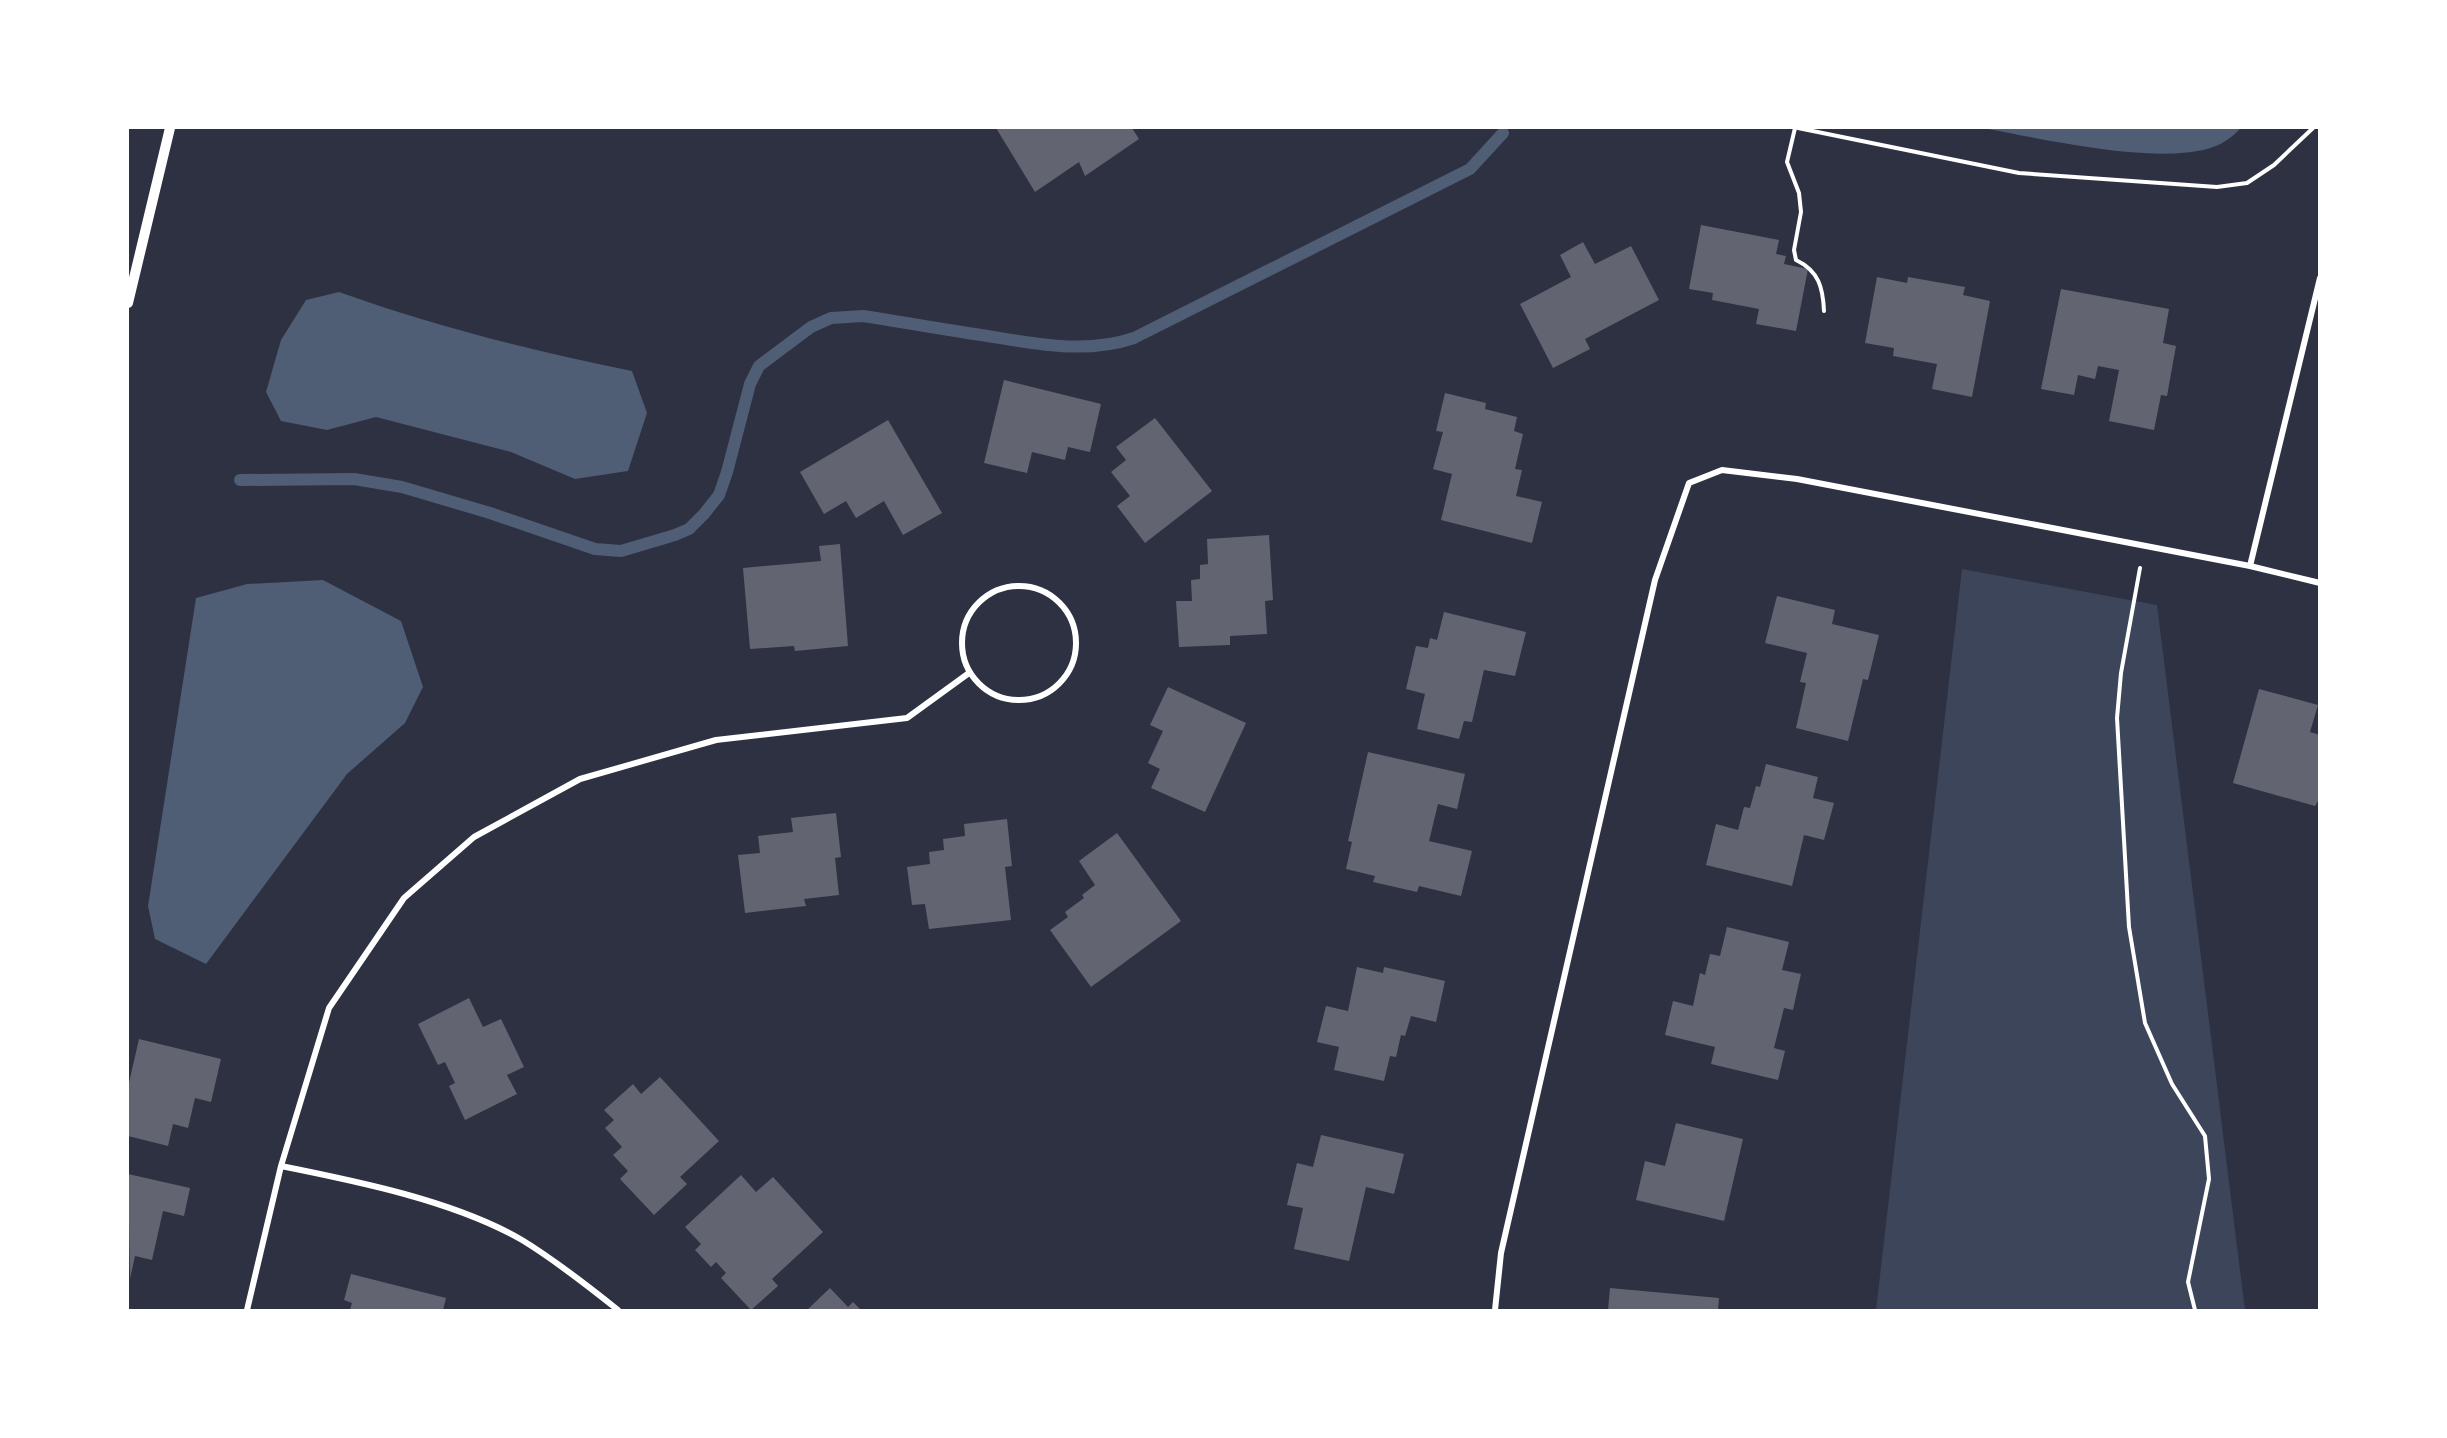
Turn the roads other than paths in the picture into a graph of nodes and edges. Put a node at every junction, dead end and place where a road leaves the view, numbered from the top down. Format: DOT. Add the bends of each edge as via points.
graph roads {
  1 [pos="170,128"];
  2 [pos="2319,278"];
  3 [pos="128,303"];
  4 [pos="2250,566"];
  5 [pos="2319,583"];
  6 [pos="969,673"];
  7 [pos="281,1166"];
  8 [pos="247,1311"];
  9 [pos="618,1311"];
  10 [pos="1496,1311"];
  1 -- 3 [label="street"];
  2 -- 4 [label="street"];
  4 -- 5 [label="street"];
  4 -- 10 [label="street" via="1797,479 1722,470 1689,483 1655,580 1501,1253"];
  6 -- 6 [label="street" via="962,654 962,634 969,615 981,600 1017,585 1037,588 1055,598 1068,613 1075,632 1075,652 1069,671 1056,687 1039,697 1008,700 979,685"];
  6 -- 7 [label="street" via="907,717 717,740 580,779 474,837 404,897 329,1008"];
  7 -- 8 [label="street"];
  7 -- 9 [label="street" via="370,1184 463,1214 521,1240"];
}
